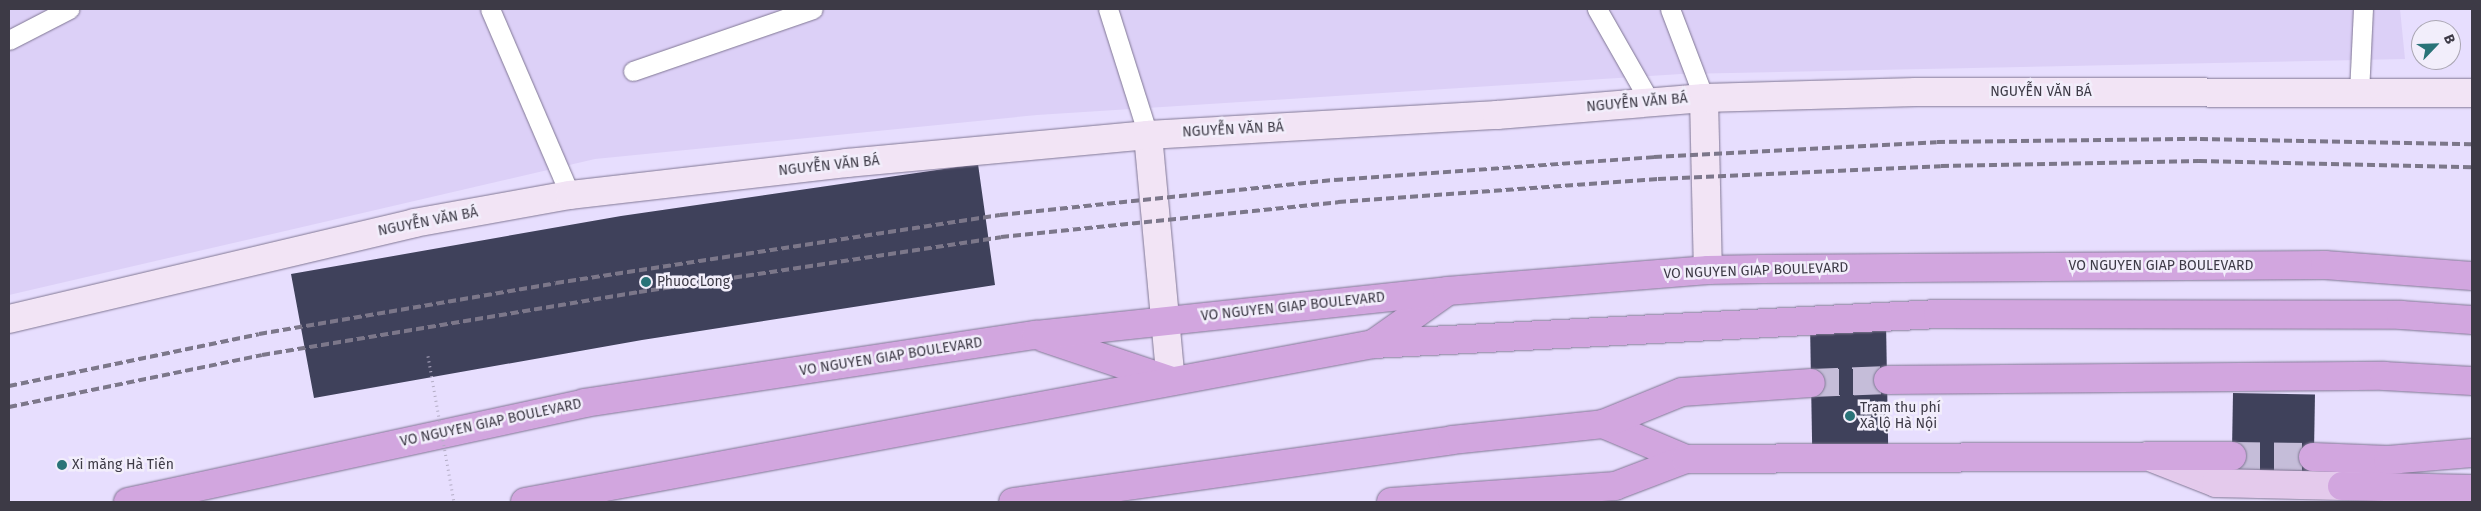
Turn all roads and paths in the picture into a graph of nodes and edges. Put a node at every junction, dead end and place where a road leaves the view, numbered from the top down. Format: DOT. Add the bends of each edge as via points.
graph roads {
  1 [pos="69,9"];
  2 [pos="490,9"];
  3 [pos="813,9"];
  4 [pos="1108,9"];
  5 [pos="1597,9"];
  6 [pos="1670,9"];
  7 [pos="2363,9"];
  8 [pos="9,40"];
  9 [pos="633,71"];
  10 [pos="2359,93"];
  11 [pos="2472,94"];
  12 [pos="1704,98"];
  13 [pos="1650,102"];
  14 [pos="1148,135"];
  15 [pos="570,195"];
  16 [pos="1708,270"];
  17 [pos="2472,276"];
  18 [pos="1447,291"];
  19 [pos="11,314"];
  20 [pos="2472,320"];
  21 [pos="1166,321"];
  22 [pos="1036,335"];
  23 [pos="1373,344"];
  24 [pos="428,356"];
  25 [pos="1888,380"];
  26 [pos="1170,381"];
  27 [pos="2472,381"];
  28 [pos="1811,383"];
  29 [pos="1603,424"];
  30 [pos="2472,453"];
  31 [pos="2148,456"];
  32 [pos="2232,456"];
  33 [pos="2314,457"];
  34 [pos="1686,459"];
  35 [pos="2388,460"];
  36 [pos="2342,486"];
  37 [pos="2472,489"];
  38 [pos="128,502"];
  39 [pos="454,502"];
  40 [pos="525,502"];
  41 [pos="1013,502"];
  42 [pos="1391,502"];
  1 -- 8 [label="lane"];
  2 -- 15 [label="lane"];
  3 -- 9 [label="lane"];
  4 -- 14 [label="lane"];
  5 -- 13 [label="lane"];
  6 -- 12 [label="lane"];
  7 -- 10 [label="lane"];
  10 -- 11 [label="main road, NGUYỄN VĂN BÁ"];
  10 -- 12 [label="main road, NGUYỄN VĂN BÁ" via="1916,92"];
  12 -- 13 [label="main road, NGUYỄN VĂN BÁ"];
  12 -- 16 [label="main road"];
  13 -- 14 [label="main road, NGUYỄN VĂN BÁ" via="1497,115"];
  14 -- 15 [label="main road, NGUYỄN VĂN BÁ" via="847,163"];
  14 -- 21 [label="main road"];
  15 -- 19 [label="main road, NGUYỄN VĂN BÁ" via="414,223"];
  16 -- 17 [label="highway, VO NGUYEN GIAP BOULEVARD" via="2325,265"];
  16 -- 18 [label="highway, VO NGUYEN GIAP BOULEVARD"];
  18 -- 21 [label="highway, VO NGUYEN GIAP BOULEVARD"];
  18 -- 23 [label="highway"];
  20 -- 23 [label="highway" via="2401,315 1938,314"];
  21 -- 22 [label="highway, VO NGUYEN GIAP BOULEVARD"];
  21 -- 26 [label="main road"];
  22 -- 26 [label="highway"];
  22 -- 38 [label="highway, VO NGUYEN GIAP BOULEVARD" via="584,403"];
  23 -- 26 [label="highway"];
  24 -- 39 [label="path, bridge"];
  25 -- 27 [label="highway" via="2384,376"];
  26 -- 40 [label="highway"];
  28 -- 29 [label="highway" via="1682,392"];
  29 -- 34 [label="highway"];
  29 -- 41 [label="highway" via="1452,440"];
  30 -- 35 [label="highway"];
  31 -- 32 [label="highway"];
  31 -- 34 [label="highway"];
  31 -- 36 [label="main road" via="2216,484"];
  33 -- 35 [label="highway"];
  34 -- 42 [label="highway" via="1615,486"];
  35 -- 36 [label="main road"];
  36 -- 37 [label="highway"];
}
